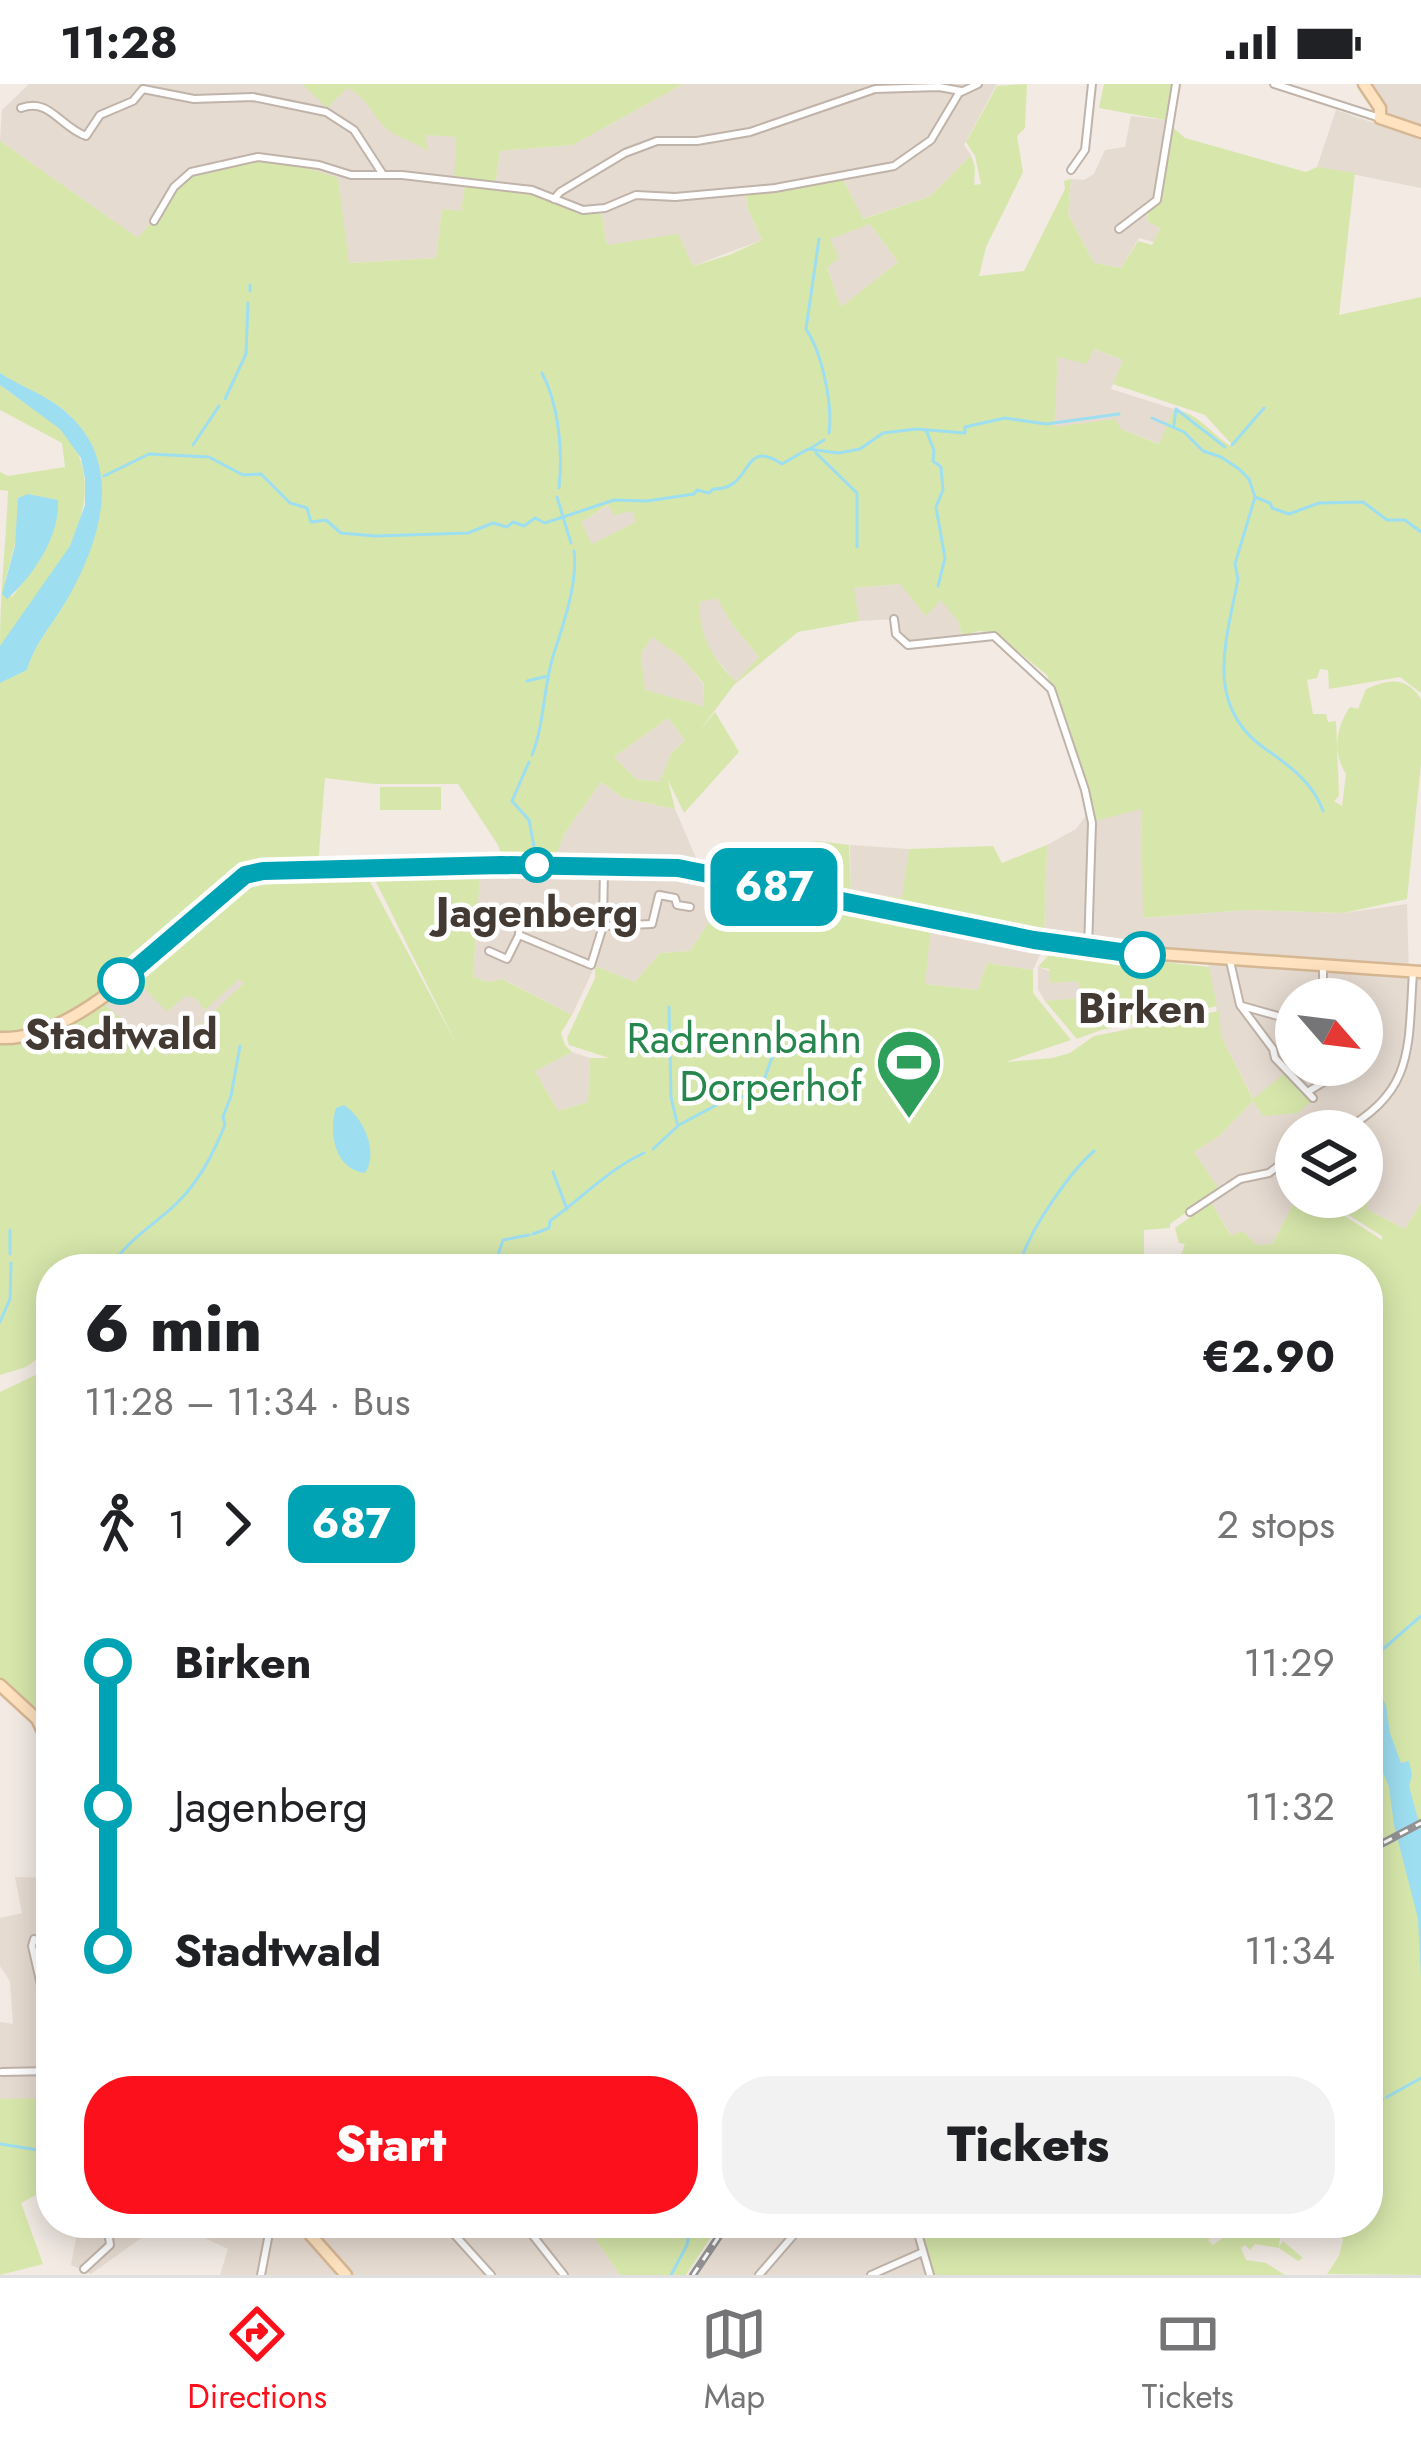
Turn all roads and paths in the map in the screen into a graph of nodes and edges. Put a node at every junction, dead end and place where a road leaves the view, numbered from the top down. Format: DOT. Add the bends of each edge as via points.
graph roads {
  1 [pos="978,84"];
  2 [pos="1092,84"];
  3 [pos="1176,84"];
  4 [pos="1274,84"];
  5 [pos="1364,84"];
  6 [pos="961,91"];
  7 [pos="21,108"];
  8 [pos="1380,118"];
  9 [pos="1421,132"];
  10 [pos="1071,170"];
  11 [pos="382,173"];
  12 [pos="554,199"];
  13 [pos="154,221"];
  14 [pos="1119,229"];
  15 [pos="893,620"];
  16 [pos="604,866"];
  17 [pos="690,907"];
  18 [pos="492,911"];
  19 [pos="603,926"];
  20 [pos="519,935"];
  21 [pos="1088,949"];
  22 [pos="489,951"];
  23 [pos="1230,961"];
  24 [pos="1323,966"];
  25 [pos="1417,972"];
  26 [pos="1323,978"];
  27 [pos="1240,1005"];
  28 [pos="1275,1015"];
  29 [pos="1421,1030"];
  30 [pos="1408,1033"];
  31 [pos="0,1038"];
  32 [pos="1275,1058"];
  33 [pos="1374,1110"];
  34 [pos="1275,1168"];
  35 [pos="1190,1213"];
  36 [pos="0,1685"];
  37 [pos="36,1718"];
  38 [pos="34,1939"];
  39 [pos="36,1953"];
  40 [pos="2,2072"];
  41 [pos="36,2072"];
  42 [pos="109,2238"];
  43 [pos="268,2238"];
  44 [pos="313,2238"];
  45 [pos="458,2238"];
  46 [pos="535,2238"];
  47 [pos="791,2238"];
  48 [pos="918,2238"];
  49 [pos="922,2252"];
  50 [pos="85,2269"];
  51 [pos="261,2275"];
  52 [pos="346,2275"];
  53 [pos="491,2275"];
  54 [pos="564,2275"];
  55 [pos="759,2275"];
  56 [pos="871,2275"];
  57 [pos="930,2275"];
  1 -- 6 [label="street"];
  2 -- 10 [label="street" via="1084,153"];
  3 -- 14 [label="street" via="1157,200"];
  4 -- 8 [label="street"];
  5 -- 8 [label="main road"];
  6 -- 12 [label="street" via="875,89 750,132 657,141"];
  6 -- 12 [label="street" via="934,137 890,169 769,189 639,195 596,210"];
  7 -- 11 [label="street" via="45,106 86,136 97,118 142,89 267,99 345,123"];
  8 -- 9 [label="main road"];
  11 -- 12 [label="street"];
  11 -- 13 [label="street" via="351,176 258,157 202,167 174,187"];
  15 -- 21 [label="street" via="908,645 984,634 1006,644 1053,692 1092,823"];
  16 -- 19 [label="street"];
  16 -- 21 [label="main road" via="686,869"];
  16 -- 31 [label="main road" via="250,874 90,1008 59,1027"];
  17 -- 19 [label="street" via="659,895 652,924"];
  18 -- 20 [label="street" via="520,912"];
  19 -- 20 [label="street" via="590,965"];
  20 -- 22 [label="street" via="507,959"];
  21 -- 23 [label="main road"];
  23 -- 24 [label="main road"];
  23 -- 27 [label="street"];
  24 -- 25 [label="main road"];
  24 -- 26 [label="street"];
  25 -- 30 [label="street"];
  27 -- 28 [label="street"];
  27 -- 32 [label="street"];
  29 -- 30 [label="street"];
  30 -- 33 [label="street" via="1396,1087"];
  34 -- 35 [label="street" via="1240,1179"];
  36 -- 37 [label="main road"];
  38 -- 39 [label="street"];
  40 -- 41 [label="street"];
  42 -- 50 [label="street"];
  43 -- 51 [label="street"];
  44 -- 52 [label="main road"];
  45 -- 53 [label="street"];
  46 -- 54 [label="street"];
  47 -- 55 [label="street"];
  48 -- 49 [label="street"];
  49 -- 56 [label="street"];
  49 -- 57 [label="street"];
}
